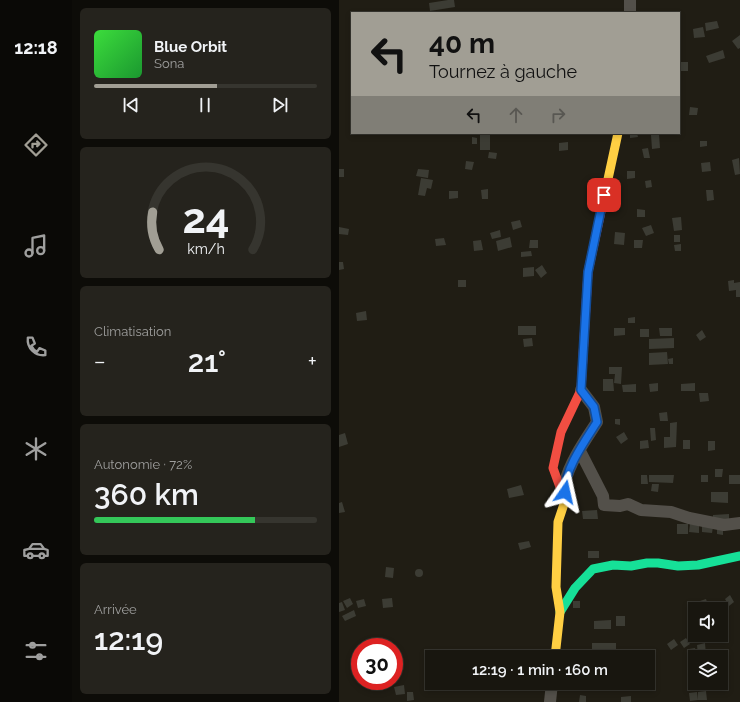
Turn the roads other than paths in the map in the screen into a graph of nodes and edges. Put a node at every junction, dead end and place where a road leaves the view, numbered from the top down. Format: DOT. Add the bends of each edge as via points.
graph roads {
  1 [pos="630,0"];
  2 [pos="630,12"];
  3 [pos="618,134"];
  4 [pos="581,390"];
  5 [pos="580,451"];
  6 [pos="565,501"];
  7 [pos="740,523"];
  8 [pos="740,556"];
  9 [pos="560,612"];
  10 [pos="556,650"];
  11 [pos="551,690"];
  12 [pos="550,702"];
  1 -- 2 [label="street"];
  3 -- 4 [label="street" via="588,272"];
  4 -- 5 [label="street" via="594,407 597,422"];
  4 -- 6 [label="street" via="561,432 553,468"];
  5 -- 6 [label="street" via="565,484"];
  5 -- 7 [label="street" via="603,496 604,505 627,504 641,510 671,512 724,525"];
  6 -- 9 [label="street" via="558,522 556,587"];
  8 -- 9 [label="street" via="698,565 647,563 631,566 613,565 593,570 575,588"];
  9 -- 10 [label="street"];
  11 -- 12 [label="street"];
}
